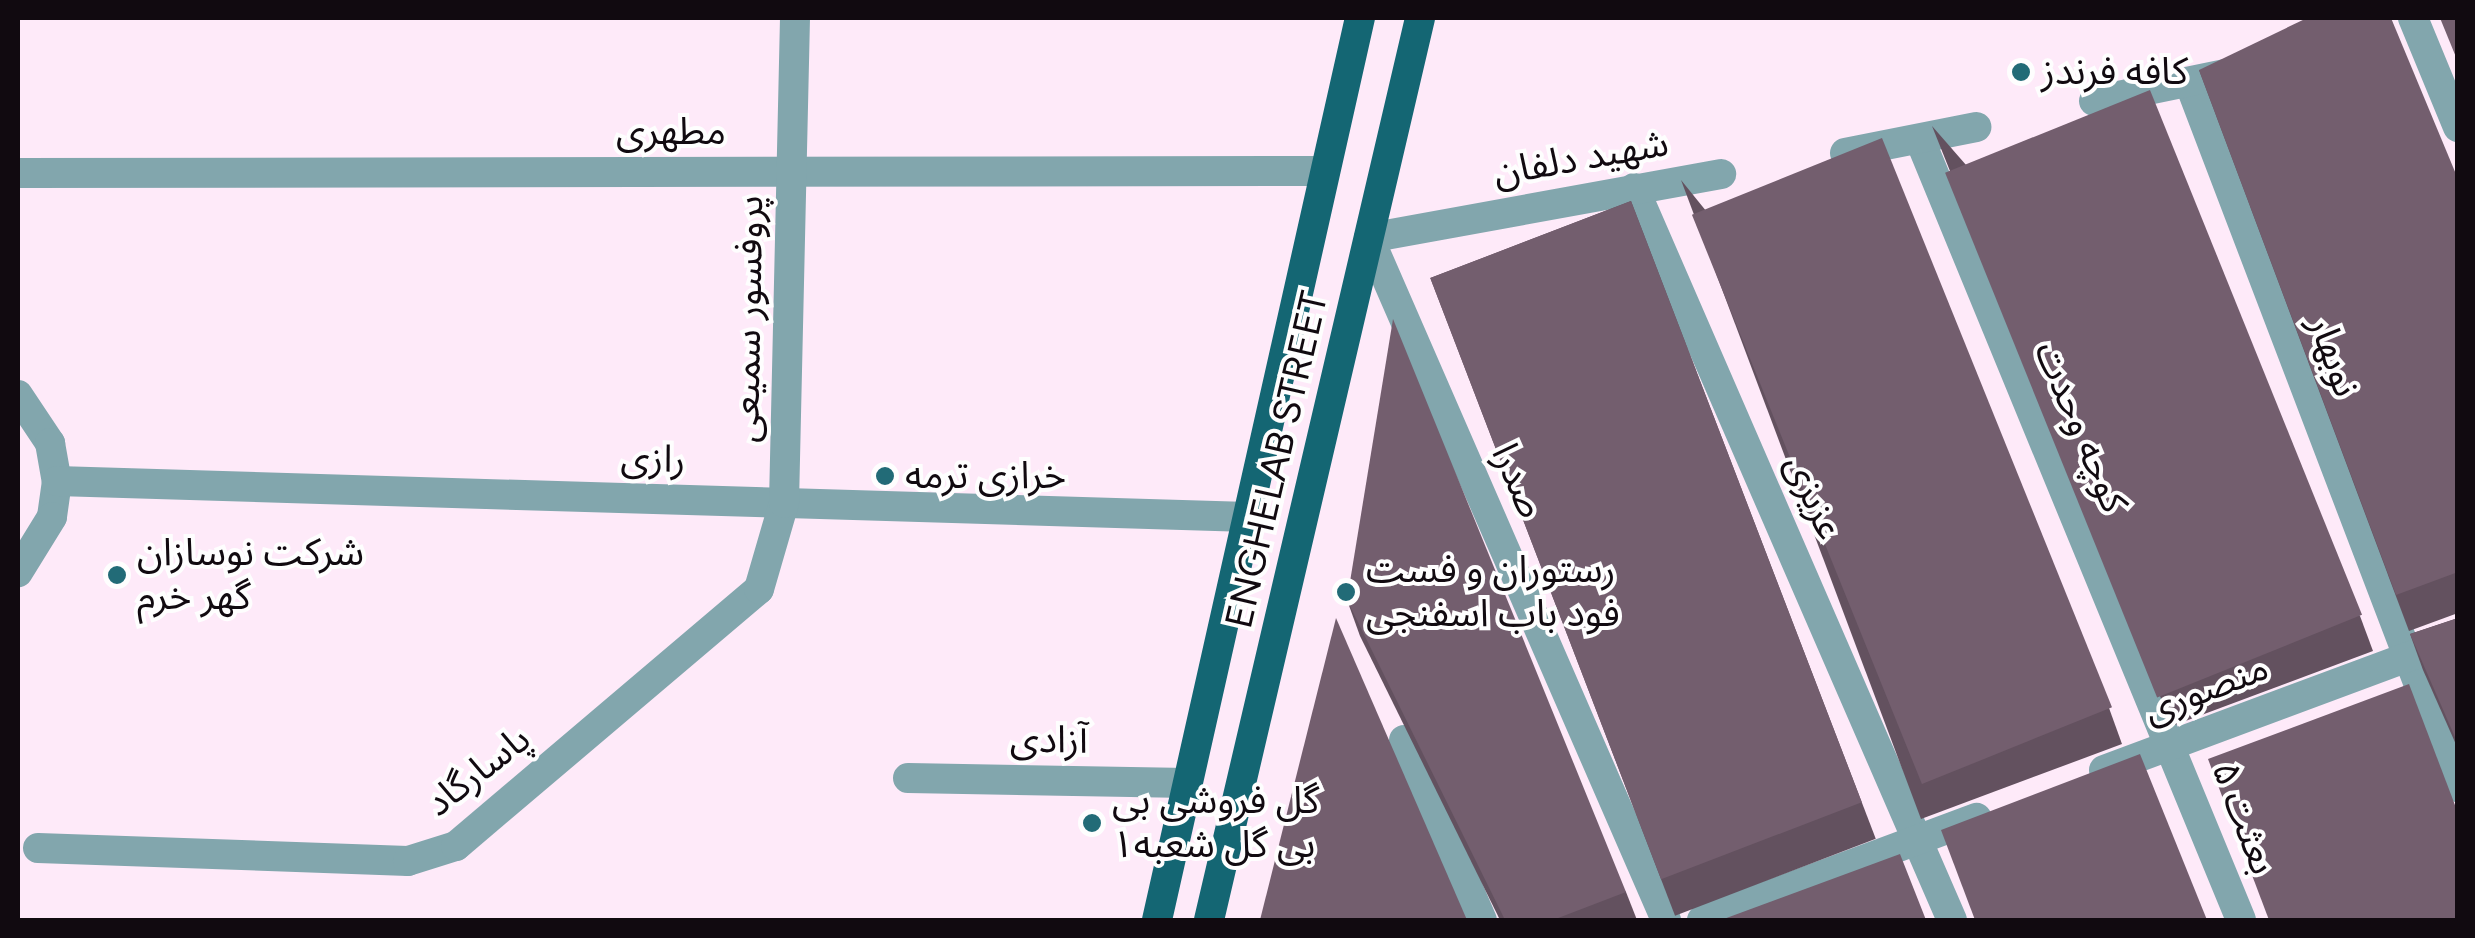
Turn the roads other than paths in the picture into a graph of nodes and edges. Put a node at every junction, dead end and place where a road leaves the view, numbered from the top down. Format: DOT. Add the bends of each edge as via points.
graph roads {
  1 [pos="795,18"];
  2 [pos="1360,18"];
  3 [pos="1420,18"];
  4 [pos="2414,18"];
  5 [pos="2272,52"];
  6 [pos="2189,82"];
  7 [pos="2073,106"];
  8 [pos="2016,119"];
  9 [pos="2458,128"];
  10 [pos="1920,140"];
  11 [pos="1806,159"];
  12 [pos="1749,169"];
  13 [pos="1325,171"];
  14 [pos="792,172"];
  15 [pos="18,173"];
  16 [pos="1634,188"];
  17 [pos="1369,238"];
  18 [pos="18,395"];
  19 [pos="56,481"];
  20 [pos="784,503"];
  21 [pos="1248,517"];
  22 [pos="18,572"];
  23 [pos="2458,638"];
  24 [pos="2404,658"];
  25 [pos="1404,740"];
  26 [pos="2173,744"];
  27 [pos="908,778"];
  28 [pos="2083,778"];
  29 [pos="1188,783"];
  30 [pos="2458,787"];
  31 [pos="2010,805"];
  32 [pos="1920,839"];
  33 [pos="38,848"];
  34 [pos="1157,920"];
  35 [pos="1209,920"];
  36 [pos="1482,920"];
  37 [pos="1666,920"];
  38 [pos="1702,920"];
  39 [pos="1952,920"];
  40 [pos="2241,920"];
  1 -- 14 [label="street, پروفسور سمیعی"];
  2 -- 13 [label="main road, ENGHELAB STREET"];
  3 -- 17 [label="main road, ENGHELAB STREET"];
  4 -- 9 [label="street"];
  5 -- 6 [label="street" via="2240,72"];
  6 -- 7 [label="street"];
  6 -- 24 [label="street, نوبهار"];
  8 -- 10 [label="street"];
  10 -- 11 [label="street"];
  10 -- 26 [label="street, کوچه وحدت"];
  12 -- 16 [label="street, شهید دلفان"];
  13 -- 14 [label="street, مطهری"];
  13 -- 21 [label="main road, ENGHELAB STREET"];
  14 -- 15 [label="street, مطهری"];
  14 -- 20 [label="street, پروفسور سمیعی"];
  16 -- 17 [label="street, شهید دلفان"];
  16 -- 32 [label="street, عزیزی"];
  17 -- 35 [label="main road, ENGHELAB STREET"];
  17 -- 37 [label="street, صدرا"];
  18 -- 19 [label="street" via="50,442"];
  19 -- 20 [label="street, رازی"];
  19 -- 22 [label="street" via="52,517"];
  20 -- 21 [label="street, رازی"];
  20 -- 33 [label="street, پاسارگاد" via="758,590 456,846 408,861"];
  21 -- 29 [label="main road, ENGHELAB STREET"];
  23 -- 24 [label="street, منصوری"];
  24 -- 26 [label="street, منصوری"];
  24 -- 30 [label="street, نوبهار"];
  25 -- 36 [label="street"];
  26 -- 28 [label="street, منصوری"];
  26 -- 40 [label="street, بعثت ۵"];
  27 -- 29 [label="street, آزادی"];
  29 -- 34 [label="main road, ENGHELAB STREET"];
  31 -- 32 [label="street"];
  32 -- 38 [label="street"];
  32 -- 39 [label="street, عزیزی"];
}
